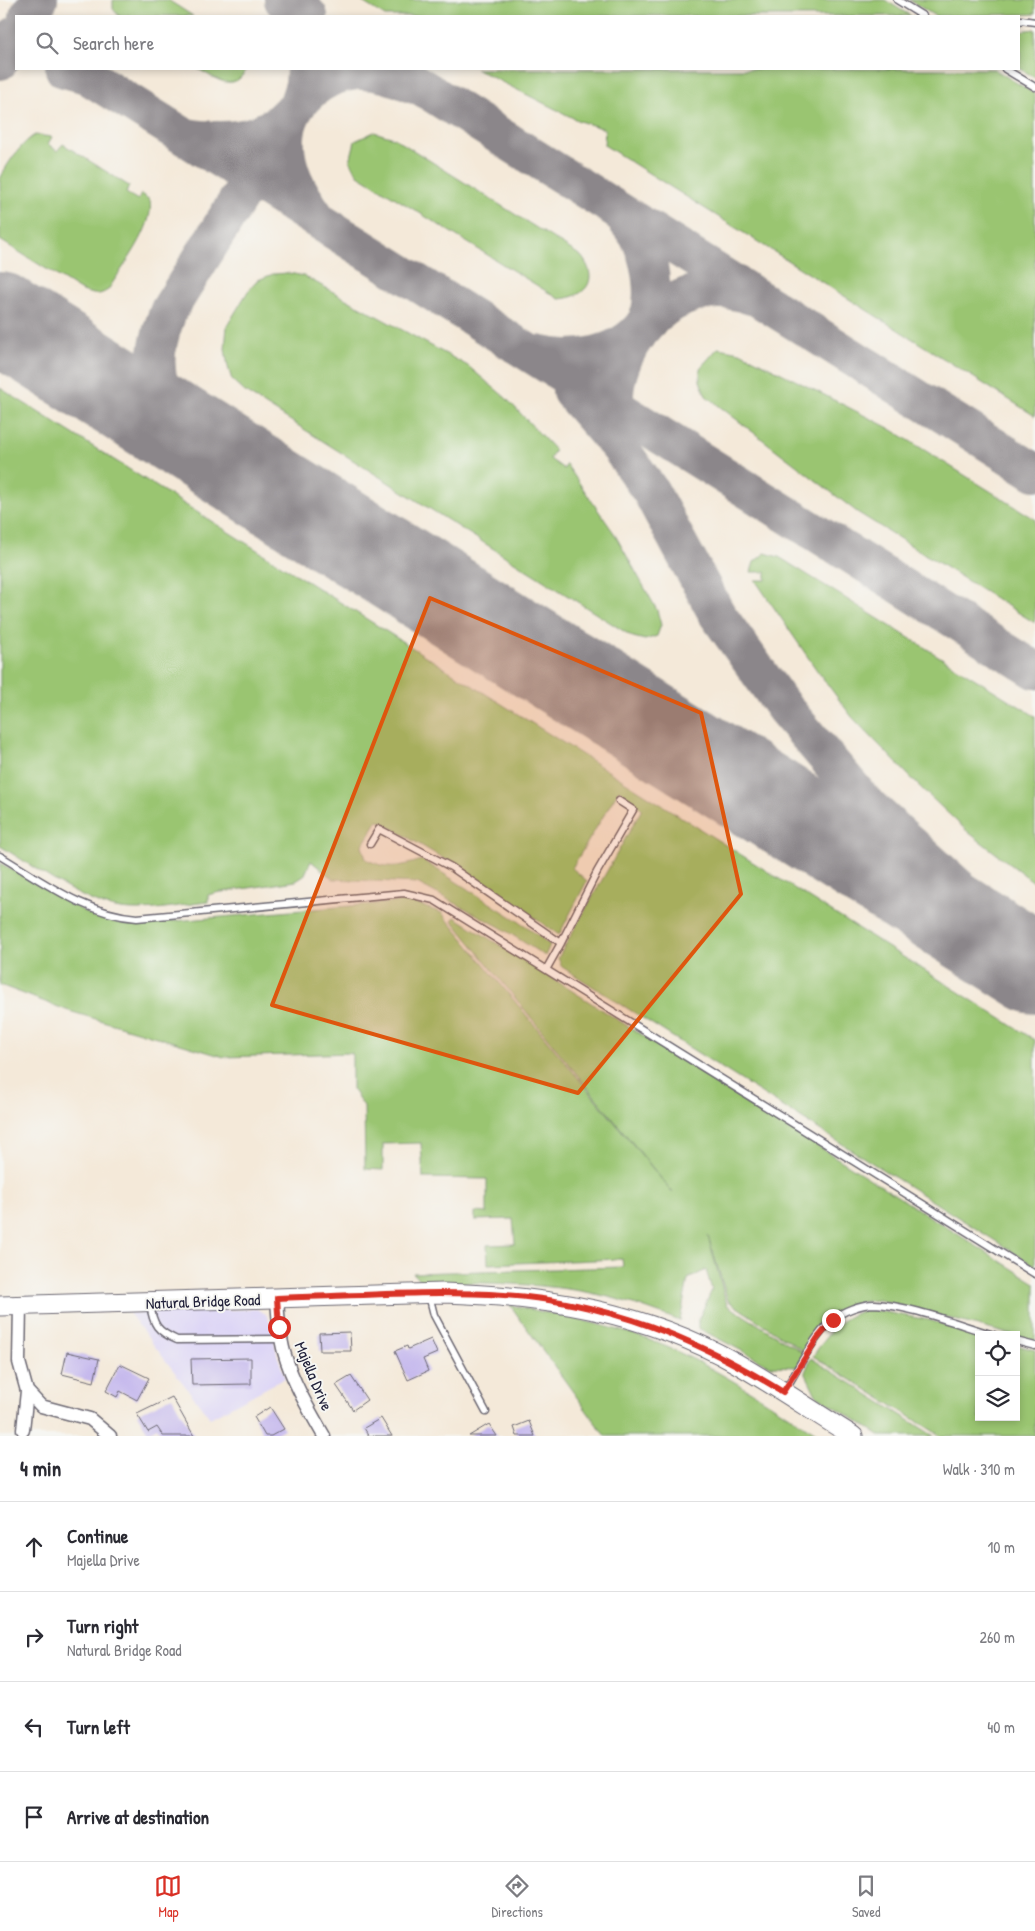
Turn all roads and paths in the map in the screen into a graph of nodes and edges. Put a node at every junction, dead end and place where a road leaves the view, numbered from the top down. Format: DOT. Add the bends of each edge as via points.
graph roads {
  1 [pos="897,0"];
  2 [pos="920,15"];
  3 [pos="1020,21"];
  4 [pos="1035,22"];
  5 [pos="1007,70"];
  6 [pos="1035,88"];
  7 [pos="619,801"];
  8 [pos="370,844"];
  9 [pos="0,856"];
  10 [pos="561,943"];
  11 [pos="547,968"];
  12 [pos="1035,1274"];
  13 [pos="429,1294"];
  14 [pos="277,1298"];
  15 [pos="149,1302"];
  16 [pos="0,1306"];
  17 [pos="20,1306"];
  18 [pos="980,1331"];
  19 [pos="281,1339"];
  20 [pos="1020,1342"];
  21 [pos="1035,1346"];
  22 [pos="27,1391"];
  23 [pos="783,1392"];
  24 [pos="486,1412"];
  25 [pos="22,1430"];
  26 [pos="110,1436"];
  27 [pos="324,1436"];
  28 [pos="853,1436"];
  1 -- 2 [label="lane"];
  3 -- 4 [label="lane"];
  5 -- 6 [label="lane"];
  7 -- 10 [label="lane" via="633,810"];
  8 -- 10 [label="lane" via="379,829 452,868"];
  9 -- 11 [label="lane" via="86,906 122,917 404,893 434,900"];
  10 -- 11 [label="lane"];
  11 -- 12 [label="lane"];
  13 -- 14 [label="main road, Natural Bridge Road"];
  13 -- 23 [label="main road, Natural Bridge Road" via="514,1296 618,1315 677,1336 727,1359"];
  13 -- 24 [label="lane" via="434,1316"];
  14 -- 15 [label="main road, Natural Bridge Road"];
  14 -- 19 [label="street, Majella Drive"];
  15 -- 17 [label="main road, Natural Bridge Road"];
  15 -- 19 [label="lane" via="152,1322 164,1334 177,1340"];
  16 -- 17 [label="main road, Natural Bridge Road"];
  17 -- 22 [label="street" via="20,1362"];
  18 -- 23 [label="lane" via="874,1304 850,1309 833,1320 817,1339"];
  19 -- 27 [label="street, Majella Drive" via="284,1354"];
  20 -- 21 [label="lane"];
  22 -- 25 [label="street"];
  22 -- 26 [label="street" via="41,1406 90,1420"];
  23 -- 28 [label="main road, Natural Bridge Road"];
}
